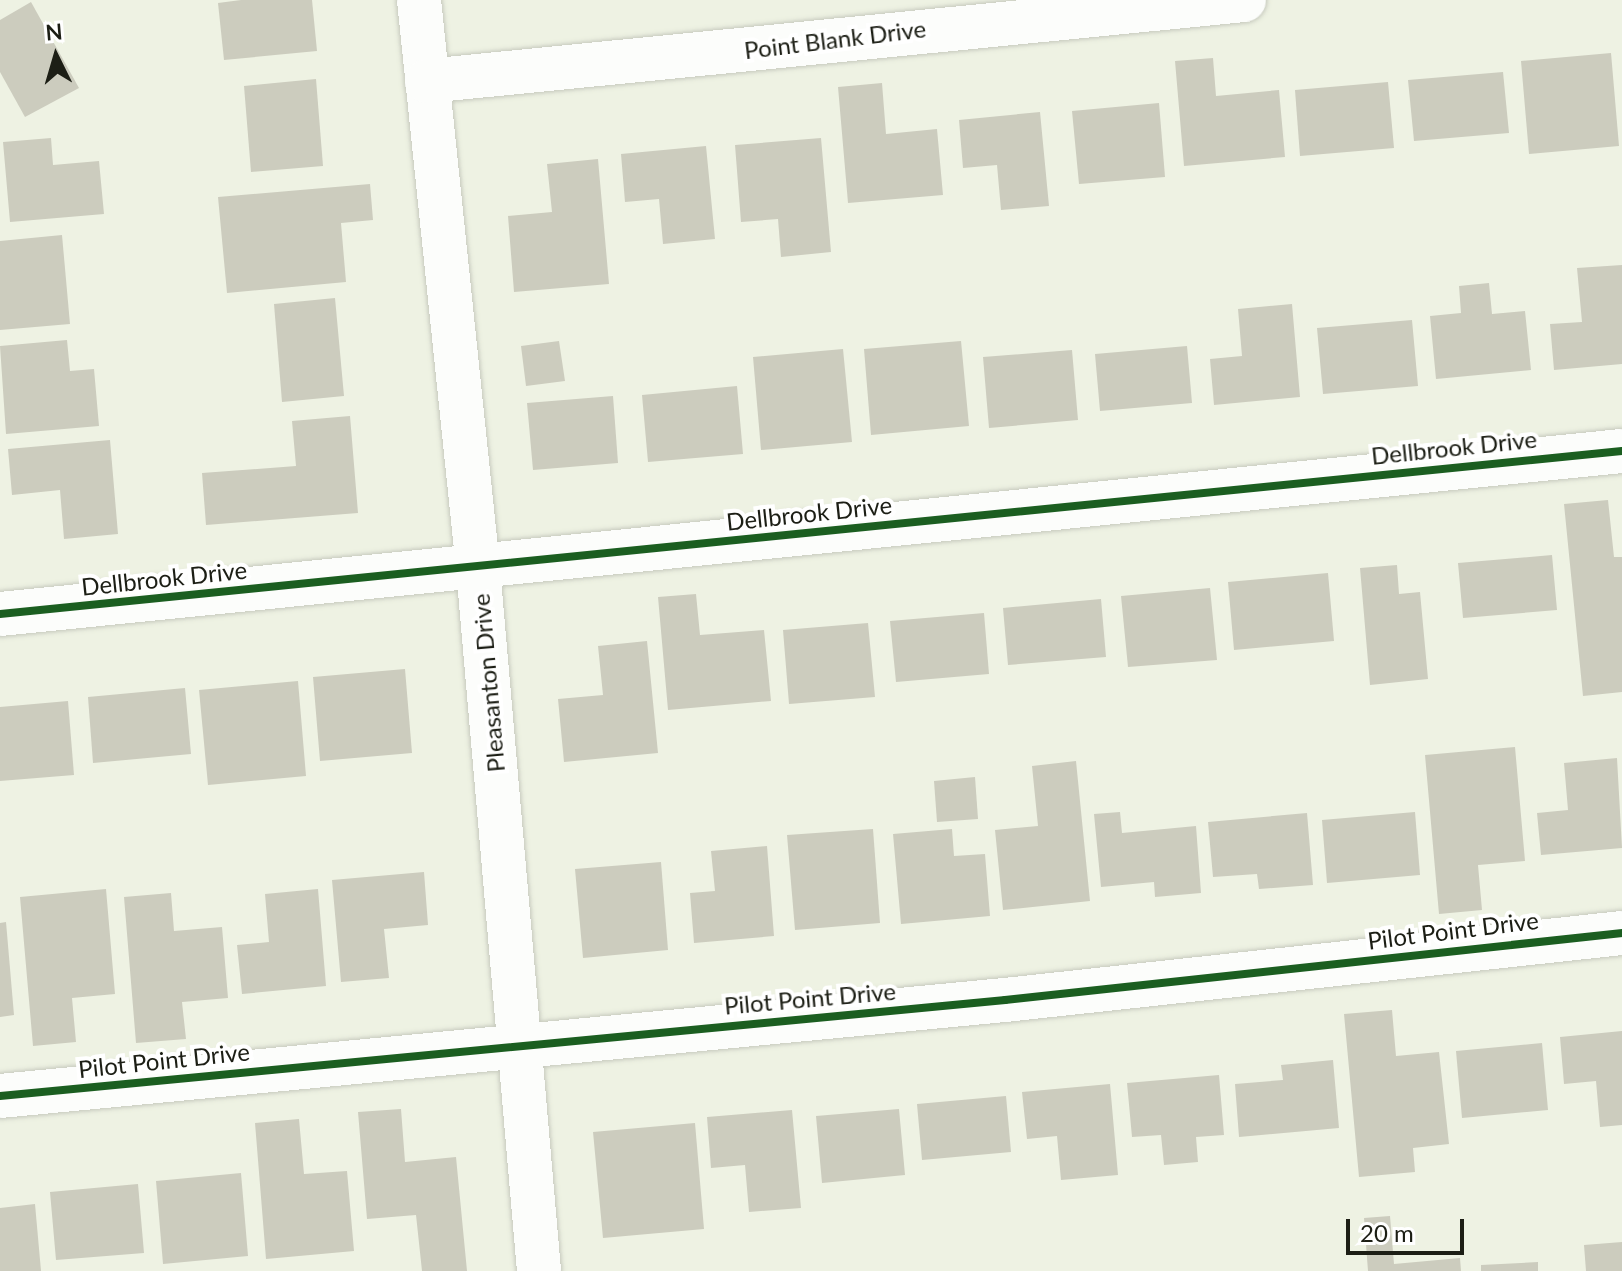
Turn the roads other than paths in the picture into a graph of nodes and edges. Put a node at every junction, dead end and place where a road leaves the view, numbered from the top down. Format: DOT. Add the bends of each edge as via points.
graph roads {
  1 [pos="419,0"];
  2 [pos="1244,0"];
  3 [pos="934,14"];
  4 [pos="427,81"];
  5 [pos="1622,451"];
  6 [pos="478,568"];
  7 [pos="0,614"];
  8 [pos="1622,933"];
  9 [pos="520,1044"];
  10 [pos="0,1096"];
  11 [pos="539,1271"];
  1 -- 4 [label="street, Pleasanton Drive"];
  2 -- 3 [label="street, Point Blank Drive"];
  3 -- 4 [label="street, Point Blank Drive" via="624,64"];
  4 -- 6 [label="street, Pleasanton Drive"];
  5 -- 6 [label="street, Dellbrook Drive"];
  6 -- 7 [label="street, Dellbrook Drive"];
  6 -- 9 [label="street, Pleasanton Drive"];
  8 -- 9 [label="street, Pilot Point Drive" via="1005,1000"];
  9 -- 10 [label="street, Pilot Point Drive"];
  9 -- 11 [label="street, Pleasanton Drive"];
}
